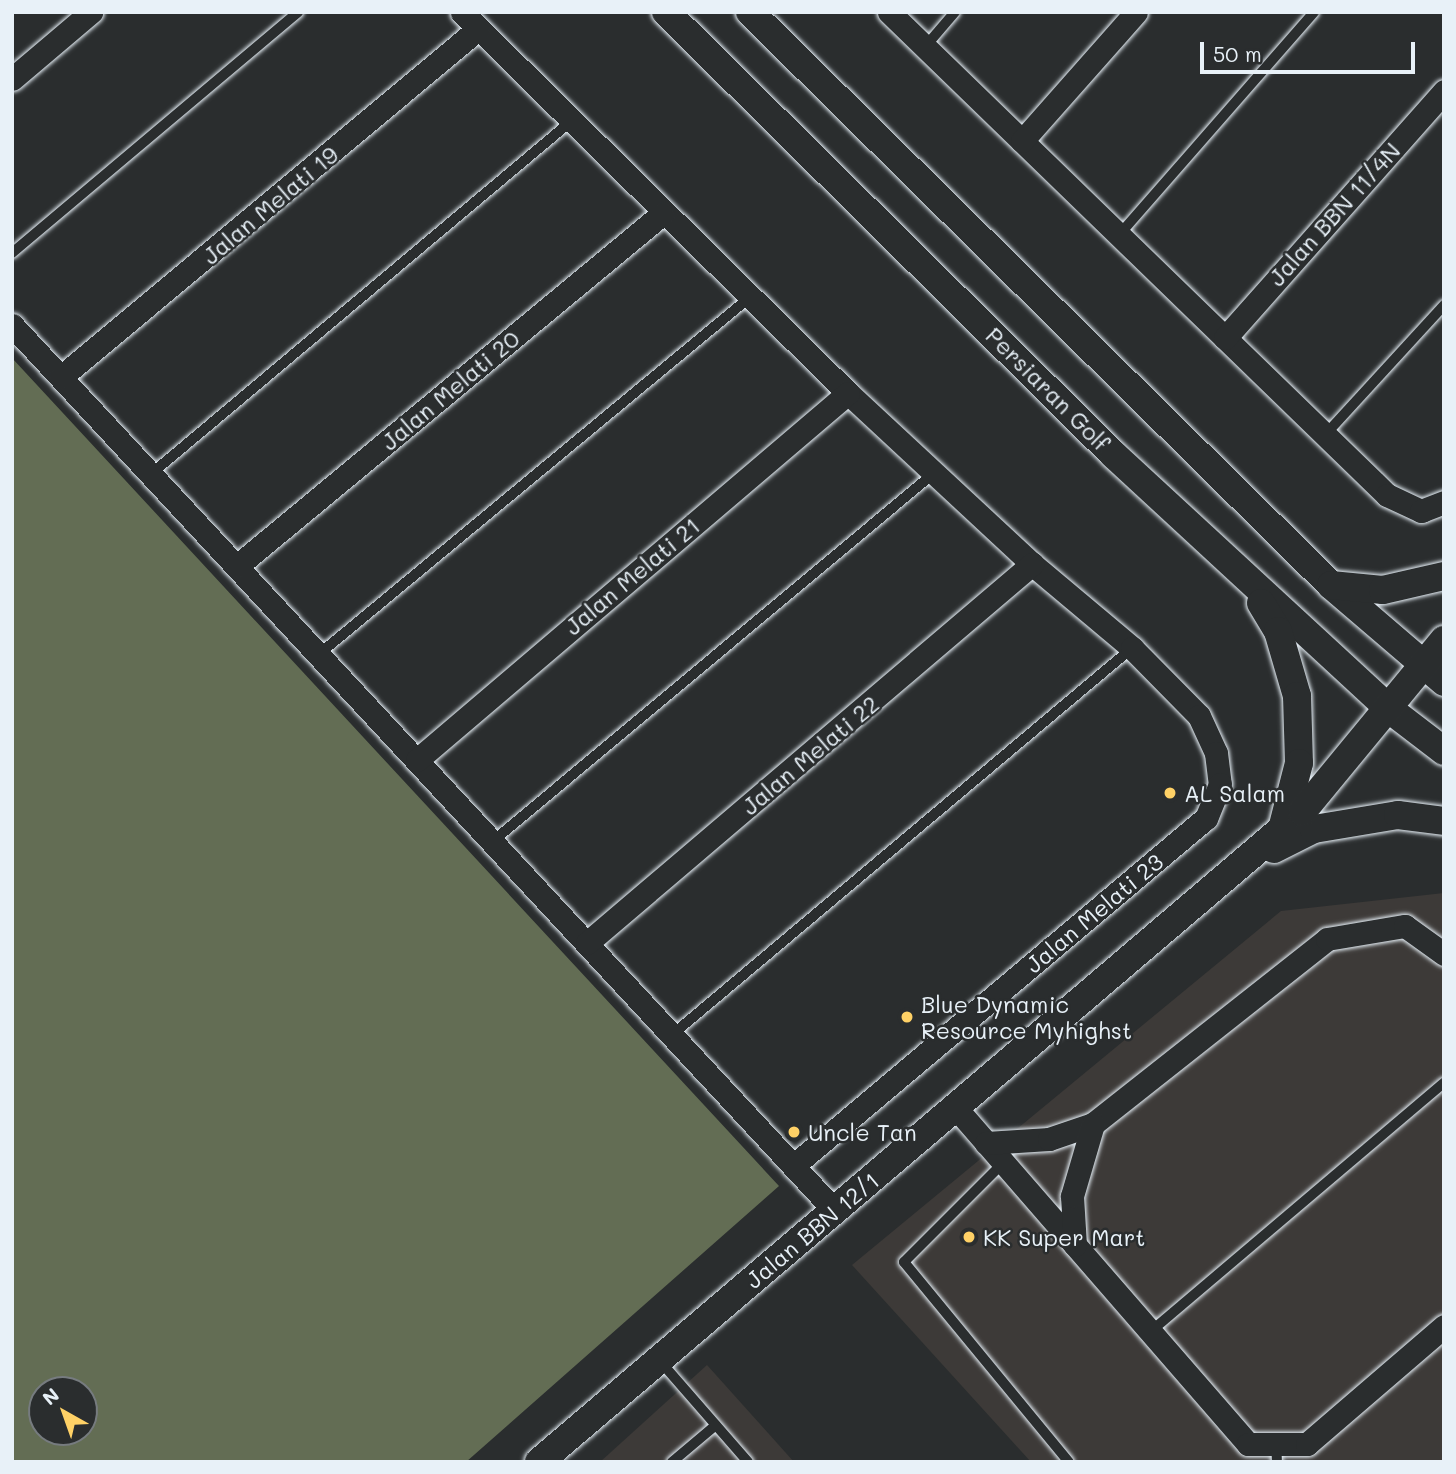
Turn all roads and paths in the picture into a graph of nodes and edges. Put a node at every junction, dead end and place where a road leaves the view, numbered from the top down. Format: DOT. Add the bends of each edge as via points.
graph roads {
  1 [pos="91,12"];
  2 [pos="298,12"];
  3 [pos="462,12"];
  4 [pos="666,12"];
  5 [pos="750,12"];
  6 [pos="889,12"];
  7 [pos="956,12"];
  8 [pos="1136,12"];
  9 [pos="1314,12"];
  10 [pos="478,29"];
  11 [pos="925,47"];
  12 [pos="12,79"];
  13 [pos="1444,91"];
  14 [pos="569,123"];
  15 [pos="1022,141"];
  16 [pos="662,214"];
  17 [pos="1119,235"];
  18 [pos="12,253"];
  19 [pos="749,298"];
  20 [pos="1444,305"];
  21 [pos="12,325"];
  22 [pos="1225,338"];
  23 [pos="61,377"];
  24 [pos="848,393"];
  25 [pos="1325,435"];
  26 [pos="934,473"];
  27 [pos="151,474"];
  28 [pos="1444,502"];
  29 [pos="1032,565"];
  30 [pos="237,566"];
  31 [pos="1243,574"];
  32 [pos="1444,576"];
  33 [pos="1331,585"];
  34 [pos="1444,640"];
  35 [pos="1132,648"];
  36 [pos="318,655"];
  37 [pos="1434,674"];
  38 [pos="1389,709"];
  39 [pos="1444,751"];
  40 [pos="417,760"];
  41 [pos="1444,821"];
  42 [pos="1282,828"];
  43 [pos="493,841"];
  44 [pos="1237,867"];
  45 [pos="587,943"];
  46 [pos="1444,954"];
  47 [pos="673,1034"];
  48 [pos="1444,1083"];
  49 [pos="956,1108"];
  50 [pos="1093,1124"];
  51 [pos="986,1143"];
  52 [pos="1003,1163"];
  53 [pos="793,1166"];
  54 [pos="835,1211"];
  55 [pos="1075,1245"];
  56 [pos="1444,1326"];
  57 [pos="1150,1332"];
  58 [pos="659,1359"];
  59 [pos="716,1425"];
  60 [pos="1277,1453"];
  61 [pos="538,1462"];
  62 [pos="672,1462"];
  63 [pos="748,1462"];
  64 [pos="1069,1462"];
  1 -- 12 [label="street"];
  2 -- 18 [label="lane"];
  3 -- 10 [label="street, Jalan Melati 23"];
  4 -- 31 [label="street, Persiaran Golf" via="1114,455"];
  5 -- 33 [label="street"];
  6 -- 11 [label="street"];
  7 -- 11 [label="lane"];
  8 -- 15 [label="street"];
  9 -- 17 [label="lane"];
  10 -- 14 [label="street, Jalan Melati 23"];
  10 -- 23 [label="street, Jalan Melati 19"];
  11 -- 15 [label="street"];
  13 -- 22 [label="street, Jalan BBN 11/4N"];
  14 -- 16 [label="street, Jalan Melati 23"];
  14 -- 27 [label="lane"];
  15 -- 17 [label="street"];
  16 -- 19 [label="street, Jalan Melati 23"];
  16 -- 30 [label="street, Jalan Melati 20"];
  17 -- 22 [label="street"];
  19 -- 24 [label="street, Jalan Melati 23"];
  19 -- 36 [label="lane"];
  20 -- 25 [label="lane"];
  21 -- 23 [label="street"];
  22 -- 25 [label="street"];
  23 -- 27 [label="street"];
  24 -- 26 [label="street, Jalan Melati 23"];
  24 -- 40 [label="street, Jalan Melati 21"];
  25 -- 28 [label="street" via="1387,495 1421,511"];
  26 -- 29 [label="street, Jalan Melati 23"];
  26 -- 43 [label="lane"];
  27 -- 30 [label="street"];
  29 -- 35 [label="street, Jalan Melati 23"];
  29 -- 45 [label="street, Jalan Melati 22"];
  30 -- 36 [label="street"];
  31 -- 38 [label="street, Persiaran Golf"];
  31 -- 42 [label="street" via="1278,631 1297,696 1299,763"];
  32 -- 33 [label="street" via="1383,590"];
  33 -- 37 [label="street"];
  34 -- 37 [label="street, Jalan BBN 12/1"];
  35 -- 47 [label="lane"];
  35 -- 53 [label="street, Jalan Melati 23" via="1199,716 1216,753 1220,784 1206,818"];
  36 -- 40 [label="street"];
  37 -- 38 [label="street, Jalan BBN 12/1"];
  38 -- 39 [label="street, Persiaran Golf"];
  38 -- 42 [label="street, Jalan BBN 12/1"];
  40 -- 43 [label="street"];
  41 -- 44 [label="street" via="1398,815 1314,830"];
  42 -- 44 [label="street, Jalan BBN 12/1"];
  43 -- 45 [label="street"];
  44 -- 49 [label="street, Jalan BBN 12/1"];
  45 -- 47 [label="street"];
  46 -- 50 [label="street" via="1405,926 1327,939"];
  47 -- 53 [label="street"];
  48 -- 57 [label="lane"];
  49 -- 51 [label="street"];
  49 -- 54 [label="street, Jalan BBN 12/1"];
  50 -- 51 [label="street" via="1049,1139"];
  50 -- 55 [label="street" via="1072,1196"];
  51 -- 52 [label="street"];
  52 -- 55 [label="street"];
  52 -- 64 [label="lane" via="904,1262"];
  53 -- 54 [label="street"];
  54 -- 58 [label="street, Jalan BBN 12/1"];
  55 -- 57 [label="street"];
  56 -- 60 [label="street" via="1307,1444"];
  57 -- 60 [label="street" via="1248,1444"];
  58 -- 59 [label="lane"];
  58 -- 61 [label="street, Jalan BBN 12/1"];
  59 -- 62 [label="lane"];
  59 -- 63 [label="lane"];
}
